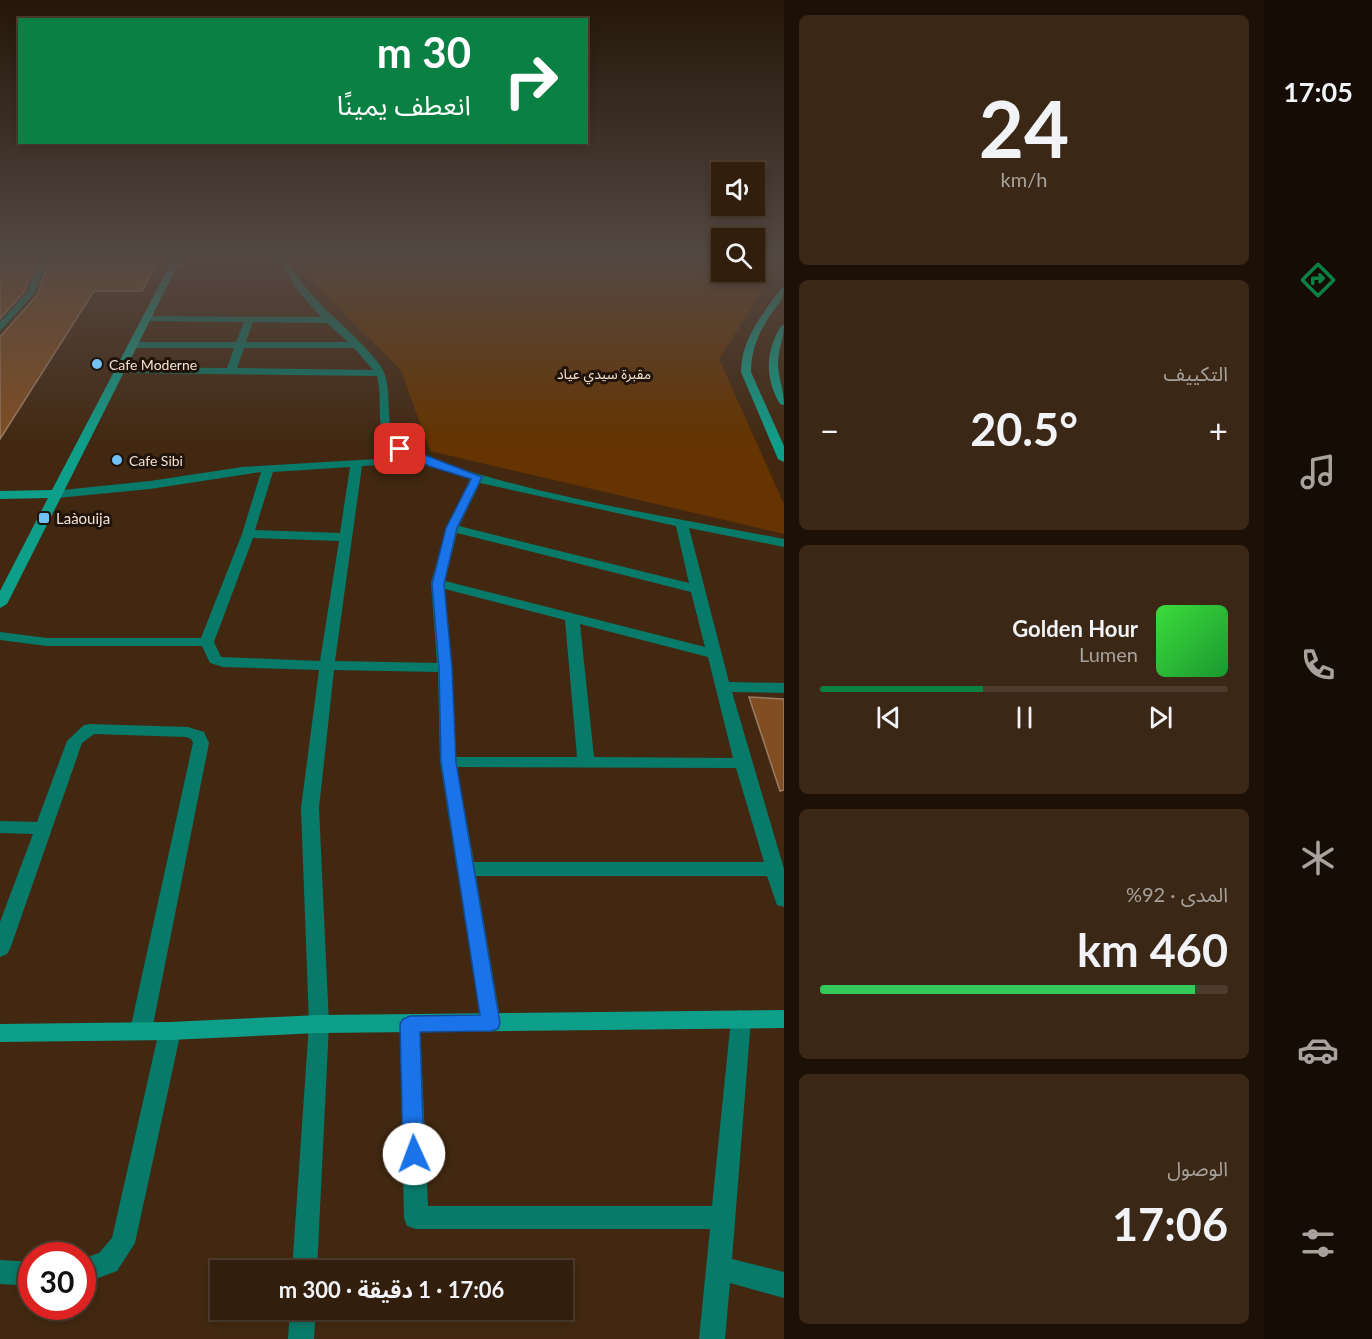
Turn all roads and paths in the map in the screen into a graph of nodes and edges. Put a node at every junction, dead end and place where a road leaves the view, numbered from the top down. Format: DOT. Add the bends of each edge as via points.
graph roads {
  1 [pos="144,319"];
  2 [pos="222,319"];
  3 [pos="765,319"];
  4 [pos="249,320"];
  5 [pos="331,320"];
  6 [pos="784,328"];
  7 [pos="132,345"];
  8 [pos="356,345"];
  9 [pos="238,346"];
  10 [pos="119,370"];
  11 [pos="231,371"];
  12 [pos="381,373"];
  13 [pos="784,402"];
  14 [pos="779,436"];
  15 [pos="412,456"];
  16 [pos="784,459"];
  17 [pos="357,462"];
  18 [pos="268,468"];
  19 [pos="477,477"];
  20 [pos="57,494"];
  21 [pos="0,495"];
  22 [pos="682,523"];
  23 [pos="452,528"];
  24 [pos="248,534"];
  25 [pos="345,537"];
  26 [pos="784,543"];
  27 [pos="438,584"];
  28 [pos="697,589"];
  29 [pos="0,604"];
  30 [pos="572,617"];
  31 [pos="0,636"];
  32 [pos="207,642"];
  33 [pos="714,654"];
  34 [pos="327,666"];
  35 [pos="446,668"];
  36 [pos="724,687"];
  37 [pos="784,688"];
  38 [pos="586,761"];
  39 [pos="448,762"];
  40 [pos="743,763"];
  41 [pos="0,827"];
  42 [pos="44,828"];
  43 [pos="464,868"];
  44 [pos="775,869"];
  45 [pos="784,900"];
  46 [pos="0,949"];
  47 [pos="741,1018"];
  48 [pos="784,1019"];
  49 [pos="491,1023"];
  50 [pos="319,1024"];
  51 [pos="410,1024"];
  52 [pos="141,1030"];
  53 [pos="170,1031"];
  54 [pos="0,1033"];
  55 [pos="723,1217"];
  56 [pos="306,1260"];
  57 [pos="96,1267"];
  58 [pos="719,1268"];
  59 [pos="0,1272"];
  60 [pos="18,1273"];
  61 [pos="784,1285"];
  62 [pos="302,1320"];
  63 [pos="301,1339"];
  64 [pos="712,1339"];
  1 -- 7 [label="street"];
  2 -- 4 [label="street"];
  3 -- 14 [label="street" via="744,363"];
  4 -- 5 [label="street"];
  4 -- 9 [label="street"];
  5 -- 8 [label="street"];
  6 -- 13 [label="street" via="772,359 773,377"];
  7 -- 9 [label="street"];
  7 -- 10 [label="street"];
  8 -- 9 [label="street"];
  8 -- 12 [label="street"];
  9 -- 11 [label="street"];
  10 -- 11 [label="street"];
  10 -- 20 [label="street"];
  11 -- 12 [label="street"];
  12 -- 15 [label="street" via="387,429 392,442"];
  14 -- 16 [label="street"];
  15 -- 17 [label="street" via="394,461"];
  15 -- 19 [label="street"];
  17 -- 18 [label="street"];
  17 -- 25 [label="street"];
  18 -- 20 [label="street"];
  18 -- 24 [label="street"];
  19 -- 22 [label="street"];
  19 -- 23 [label="street"];
  20 -- 21 [label="street"];
  20 -- 29 [label="street"];
  22 -- 26 [label="street"];
  22 -- 28 [label="street"];
  23 -- 27 [label="street"];
  23 -- 28 [label="street"];
  24 -- 25 [label="street"];
  24 -- 32 [label="street"];
  25 -- 34 [label="street"];
  27 -- 30 [label="street"];
  27 -- 35 [label="street"];
  28 -- 33 [label="street"];
  30 -- 33 [label="street"];
  30 -- 38 [label="street"];
  31 -- 32 [label="street" via="47,642"];
  32 -- 34 [label="street" via="211,656 223,663"];
  33 -- 36 [label="street"];
  34 -- 35 [label="street"];
  34 -- 50 [label="street" via="310,808"];
  35 -- 39 [label="street"];
  36 -- 37 [label="street"];
  36 -- 40 [label="street"];
  38 -- 39 [label="street"];
  38 -- 40 [label="street"];
  39 -- 43 [label="street"];
  40 -- 44 [label="street"];
  41 -- 42 [label="street"];
  42 -- 46 [label="street"];
  42 -- 52 [label="street" via="75,741 82,733 90,729 188,732 198,736 201,743"];
  43 -- 44 [label="street"];
  43 -- 49 [label="street"];
  44 -- 45 [label="street"];
  47 -- 48 [label="street"];
  47 -- 49 [label="street"];
  47 -- 55 [label="street"];
  49 -- 51 [label="street"];
  50 -- 51 [label="street"];
  50 -- 53 [label="street"];
  50 -- 56 [label="street"];
  51 -- 55 [label="street" via="416,1218"];
  52 -- 53 [label="street"];
  52 -- 54 [label="street"];
  53 -- 57 [label="street" via="123,1243 108,1262"];
  55 -- 58 [label="street"];
  58 -- 61 [label="street"];
  58 -- 64 [label="street"];
  59 -- 60 [label="street"];
  62 -- 63 [label="street"];
}
